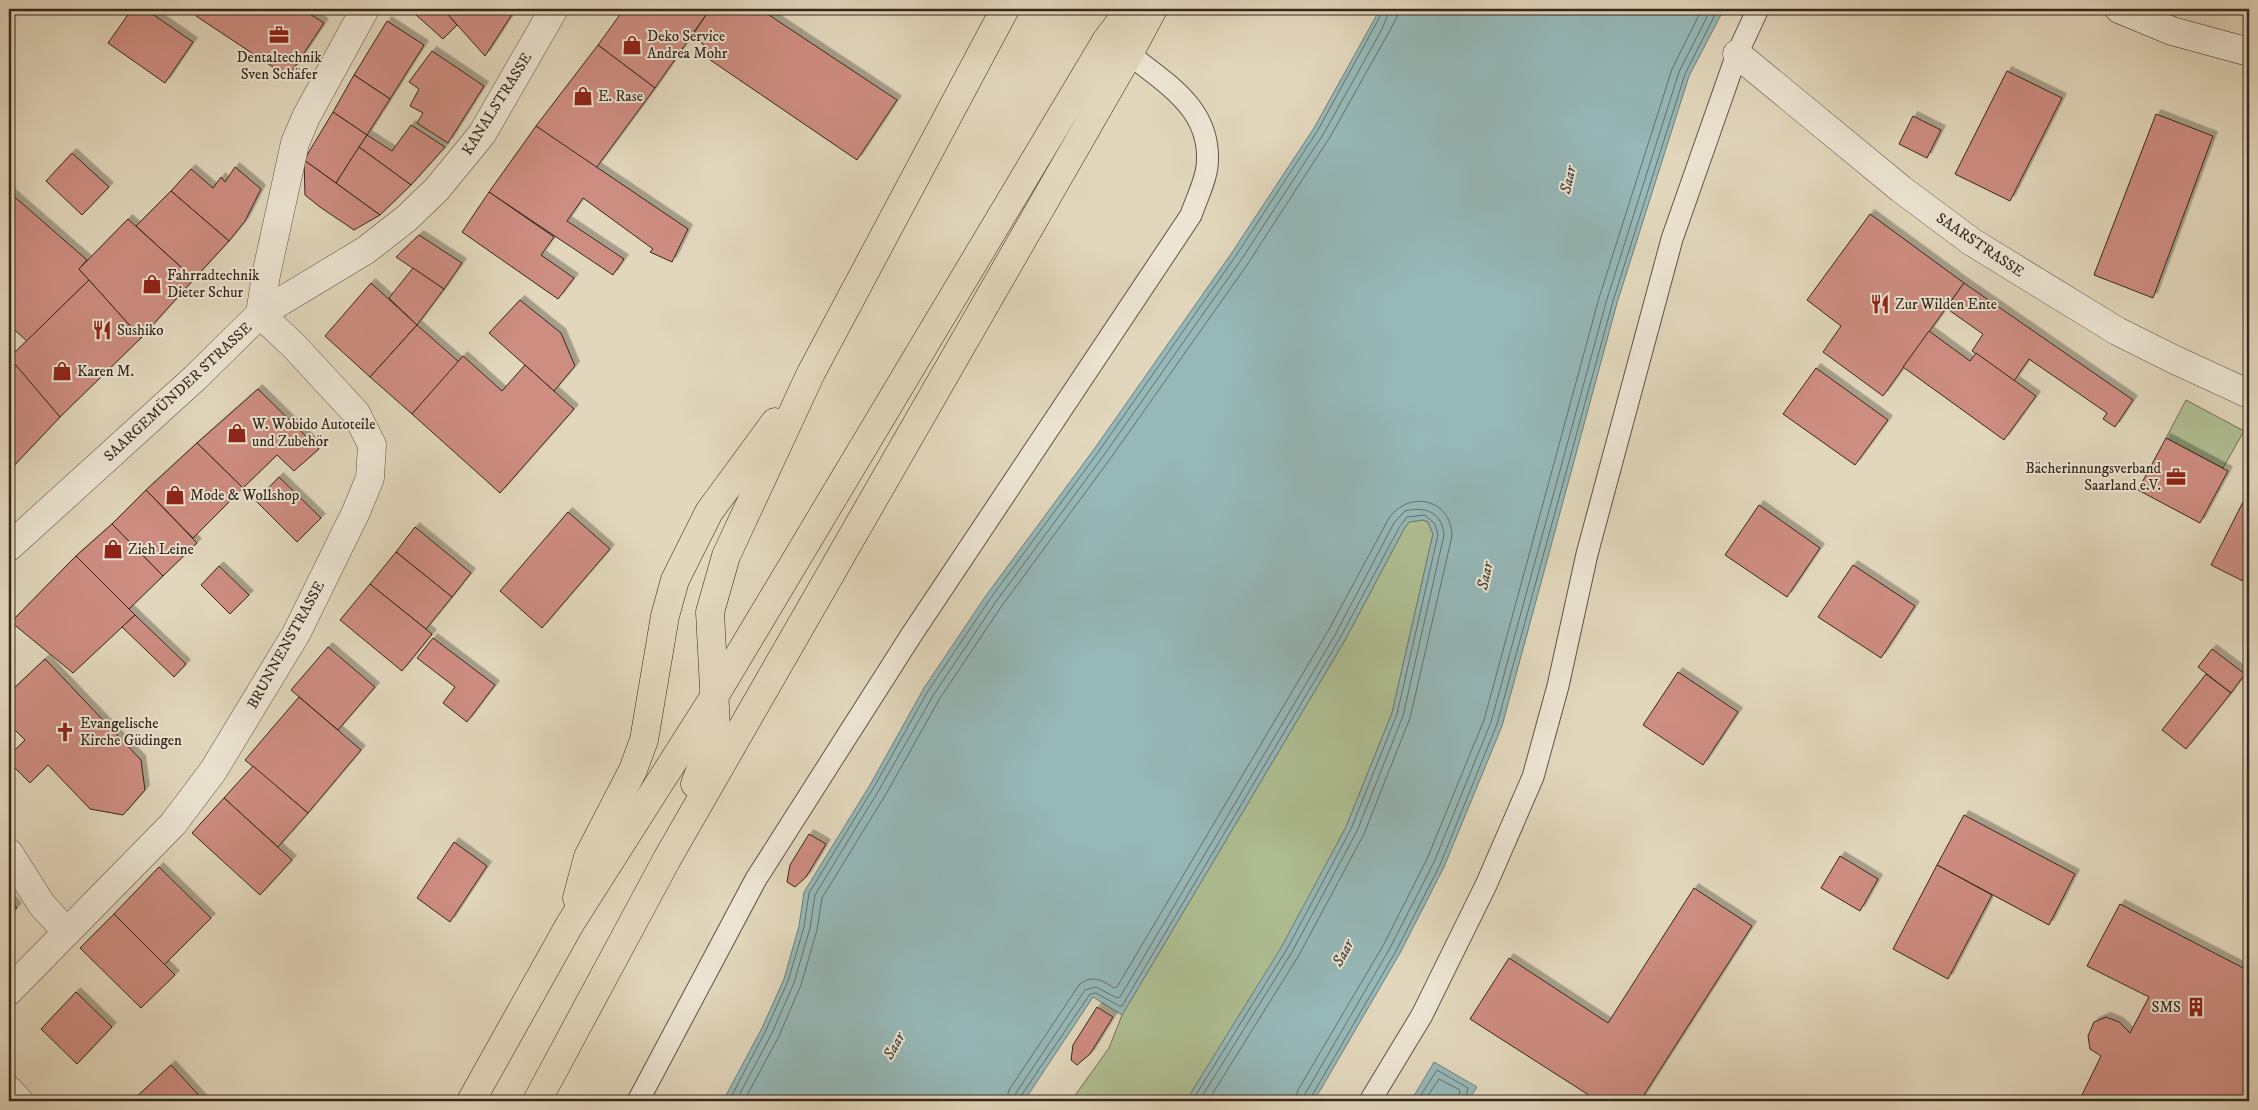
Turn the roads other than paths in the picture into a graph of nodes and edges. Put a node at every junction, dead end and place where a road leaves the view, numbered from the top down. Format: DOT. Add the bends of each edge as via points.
graph roads {
  1 [pos="365,9"];
  2 [pos="554,9"];
  3 [pos="1005,9"];
  4 [pos="1130,9"];
  5 [pos="1153,9"];
  6 [pos="1758,9"];
  7 [pos="2119,9"];
  8 [pos="2249,52"];
  9 [pos="1129,54"];
  10 [pos="1738,54"];
  11 [pos="260,314"];
  12 [pos="811,373"];
  13 [pos="2249,394"];
  14 [pos="9,547"];
  15 [pos="714,697"];
  16 [pos="9,854"];
  17 [pos="667,859"];
  18 [pos="570,924"];
  19 [pos="67,932"];
  20 [pos="9,991"];
  21 [pos="9,1090"];
  22 [pos="18,1101"];
  23 [pos="471,1101"];
  24 [pos="537,1101"];
  25 [pos="638,1101"];
  26 [pos="1370,1101"];
  1 -- 11 [label="street, SAARGEMÜNDER STRASSE" via="295,143"];
  2 -- 11 [label="street, KANALSTRASSE" via="482,134 437,189 366,250"];
  3 -- 12 [label="main road"];
  4 -- 15 [label="main road" via="1106,41"];
  5 -- 9 [label="main road"];
  6 -- 10 [label="lane"];
  7 -- 8 [label="street" via="2172,31"];
  9 -- 17 [label="main road"];
  9 -- 25 [label="lane" via="1180,94 1204,127 1207,168 1191,215 912,634 756,879"];
  10 -- 13 [label="street, SAARSTRASSE" via="1901,189 1972,242 2117,331"];
  10 -- 26 [label="lane" via="1672,240 1587,554 1558,686 1532,776 1486,885 1422,1014"];
  11 -- 14 [label="street, SAARGEMÜNDER STRASSE" via="195,378"];
  11 -- 19 [label="street, BRUNNENSTRASSE" via="356,413 372,445 370,478 296,634 214,771 173,824"];
  12 -- 15 [label="main road" via="726,556 710,612"];
  12 -- 18 [label="main road" via="709,512 676,580 665,616 644,740 633,770 588,857"];
  15 -- 17 [label="main road" via="716,728"];
  15 -- 18 [label="main road"];
  16 -- 19 [label="street" via="42,905"];
  17 -- 24 [label="main road"];
  18 -- 23 [label="main road"];
  19 -- 20 [label="street, BRUNNENSTRASSE"];
  21 -- 22 [label="street"];
}
